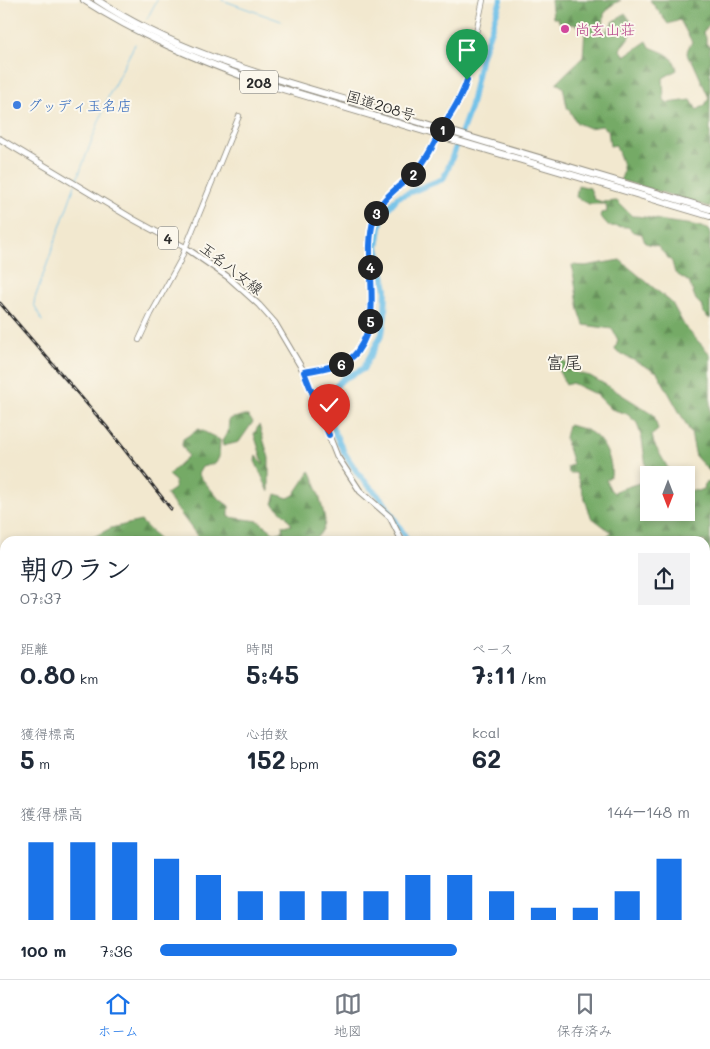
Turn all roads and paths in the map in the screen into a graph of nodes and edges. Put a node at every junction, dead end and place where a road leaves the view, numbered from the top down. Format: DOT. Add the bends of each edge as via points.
graph roads {
  1 [pos="84,0"];
  2 [pos="97,0"];
  3 [pos="483,0"];
  4 [pos="240,116"];
  5 [pos="443,133"];
  6 [pos="0,139"];
  7 [pos="467,140"];
  8 [pos="710,209"];
  9 [pos="710,216"];
  10 [pos="186,248"];
  11 [pos="139,340"];
  12 [pos="304,372"];
  13 [pos="400,536"];
  1 -- 5 [label="highway, 国道208号 / 208" via="143,35 206,63 256,81"];
  2 -- 5 [label="highway, 国道208号 / 208" via="146,29 209,56"];
  3 -- 5 [label="street" via="464,89"];
  4 -- 10 [label="street"];
  5 -- 7 [label="highway, 国道208号 / 208"];
  5 -- 12 [label="street" via="422,164 384,201 375,216 370,244 371,316 357,352 341,364"];
  6 -- 10 [label="main road, 玉名八女線 / 4"];
  7 -- 8 [label="highway, 国道208号 / 208"];
  7 -- 9 [label="highway, 国道208号 / 208"];
  10 -- 11 [label="street"];
  10 -- 12 [label="main road, 玉名八女線 / 4" via="228,277 259,305 275,323"];
  12 -- 13 [label="main road, 玉名八女線 / 4" via="337,456 360,491 390,517"];
}
